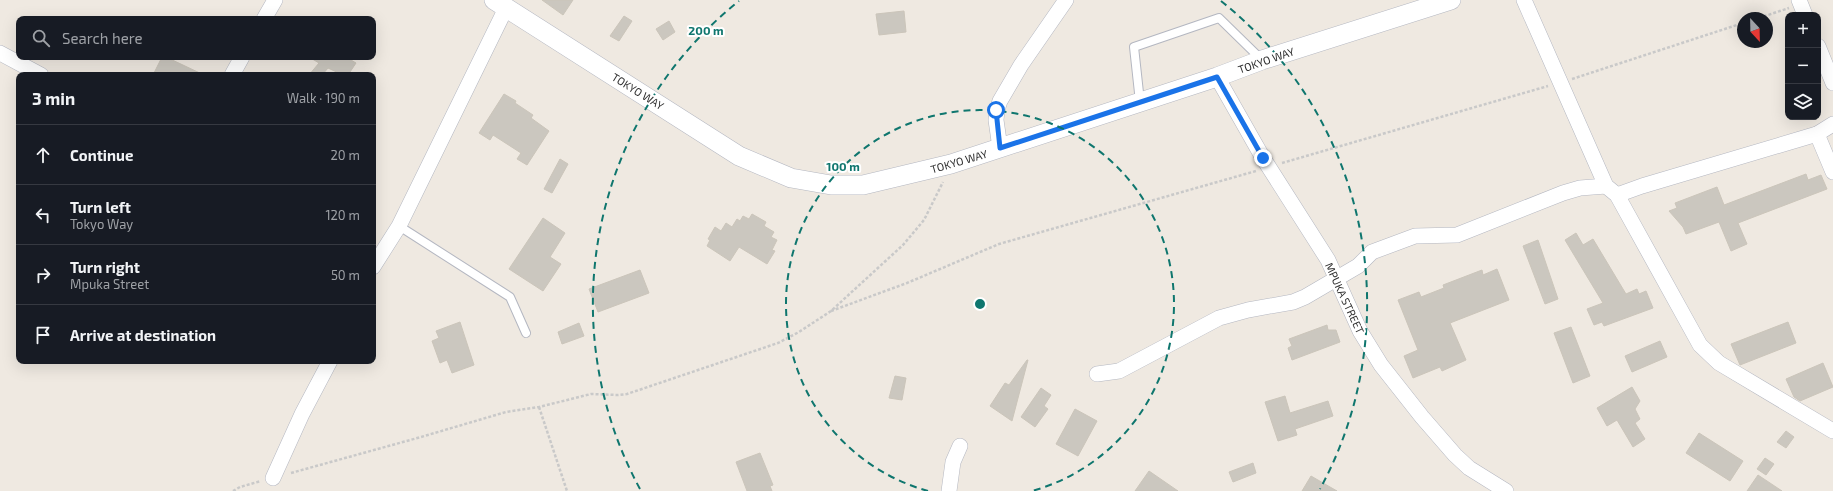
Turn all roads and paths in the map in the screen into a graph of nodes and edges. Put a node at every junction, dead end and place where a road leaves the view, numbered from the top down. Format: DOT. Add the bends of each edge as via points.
graph roads {
  1 [pos="275,0"];
  2 [pos="1066,0"];
  3 [pos="1451,0"];
  4 [pos="1524,0"];
  5 [pos="1799,0"];
  6 [pos="500,4"];
  7 [pos="1804,12"];
  8 [pos="266,16"];
  9 [pos="1737,25"];
  10 [pos="1819,48"];
  11 [pos="0,53"];
  12 [pos="240,60"];
  13 [pos="1262,60"];
  14 [pos="35,72"];
  15 [pos="234,72"];
  16 [pos="1217,77"];
  17 [pos="1561,82"];
  18 [pos="1833,83"];
  19 [pos="1140,102"];
  20 [pos="1833,124"];
  21 [pos="1817,134"];
  22 [pos="1000,148"];
  23 [pos="951,164"];
  24 [pos="1270,167"];
  25 [pos="1833,172"];
  26 [pos="1611,191"];
  27 [pos="399,226"];
  28 [pos="376,262"];
  29 [pos="1336,278"];
  30 [pos="831,311"];
  31 [pos="526,333"];
  32 [pos="328,364"];
  33 [pos="1097,374"];
  34 [pos="539,407"];
  35 [pos="1833,431"];
  36 [pos="960,446"];
  37 [pos="273,478"];
  38 [pos="233,491"];
  39 [pos="567,491"];
  40 [pos="949,491"];
  41 [pos="1506,491"];
  1 -- 8 [label="street"];
  2 -- 22 [label="street" via="1021,65 1000,101 996,110"];
  3 -- 13 [label="street, TOKYO WAY"];
  4 -- 17 [label="street"];
  5 -- 7 [label="street"];
  6 -- 23 [label="street, TOKYO WAY" via="739,156 791,178 831,185 863,185"];
  6 -- 27 [label="street"];
  9 -- 17 [label="path"];
  10 -- 18 [label="street"];
  11 -- 14 [label="street"];
  12 -- 15 [label="street"];
  13 -- 16 [label="street, TOKYO WAY"];
  13 -- 19 [label="lane" via="1219,18 1134,47"];
  16 -- 19 [label="street, TOKYO WAY"];
  16 -- 24 [label="street, MPUKA STREET"];
  17 -- 24 [label="path"];
  17 -- 26 [label="street"];
  19 -- 22 [label="street, TOKYO WAY"];
  20 -- 21 [label="street"];
  21 -- 25 [label="street"];
  21 -- 26 [label="street" via="1642,186"];
  22 -- 23 [label="street, TOKYO WAY"];
  23 -- 30 [label="path" via="924,220 903,245"];
  24 -- 29 [label="street, MPUKA STREET" via="1328,260"];
  24 -- 30 [label="path" via="999,244 908,283"];
  26 -- 29 [label="street" via="1580,188 1457,235 1415,236 1372,252 1358,266"];
  26 -- 35 [label="street" via="1700,345 1719,363"];
  27 -- 28 [label="street"];
  27 -- 31 [label="lane" via="510,297"];
  29 -- 33 [label="street" via="1319,290 1292,302 1219,318 1119,371"];
  29 -- 41 [label="street, MPUKA STREET" via="1360,332 1381,365 1422,417 1454,455 1469,468"];
  30 -- 34 [label="path" via="799,332 763,349 627,394 591,394"];
  32 -- 37 [label="street"];
  34 -- 37 [label="path" via="506,412"];
  34 -- 39 [label="path"];
  36 -- 40 [label="street" via="953,462"];
  37 -- 38 [label="path"];
}
